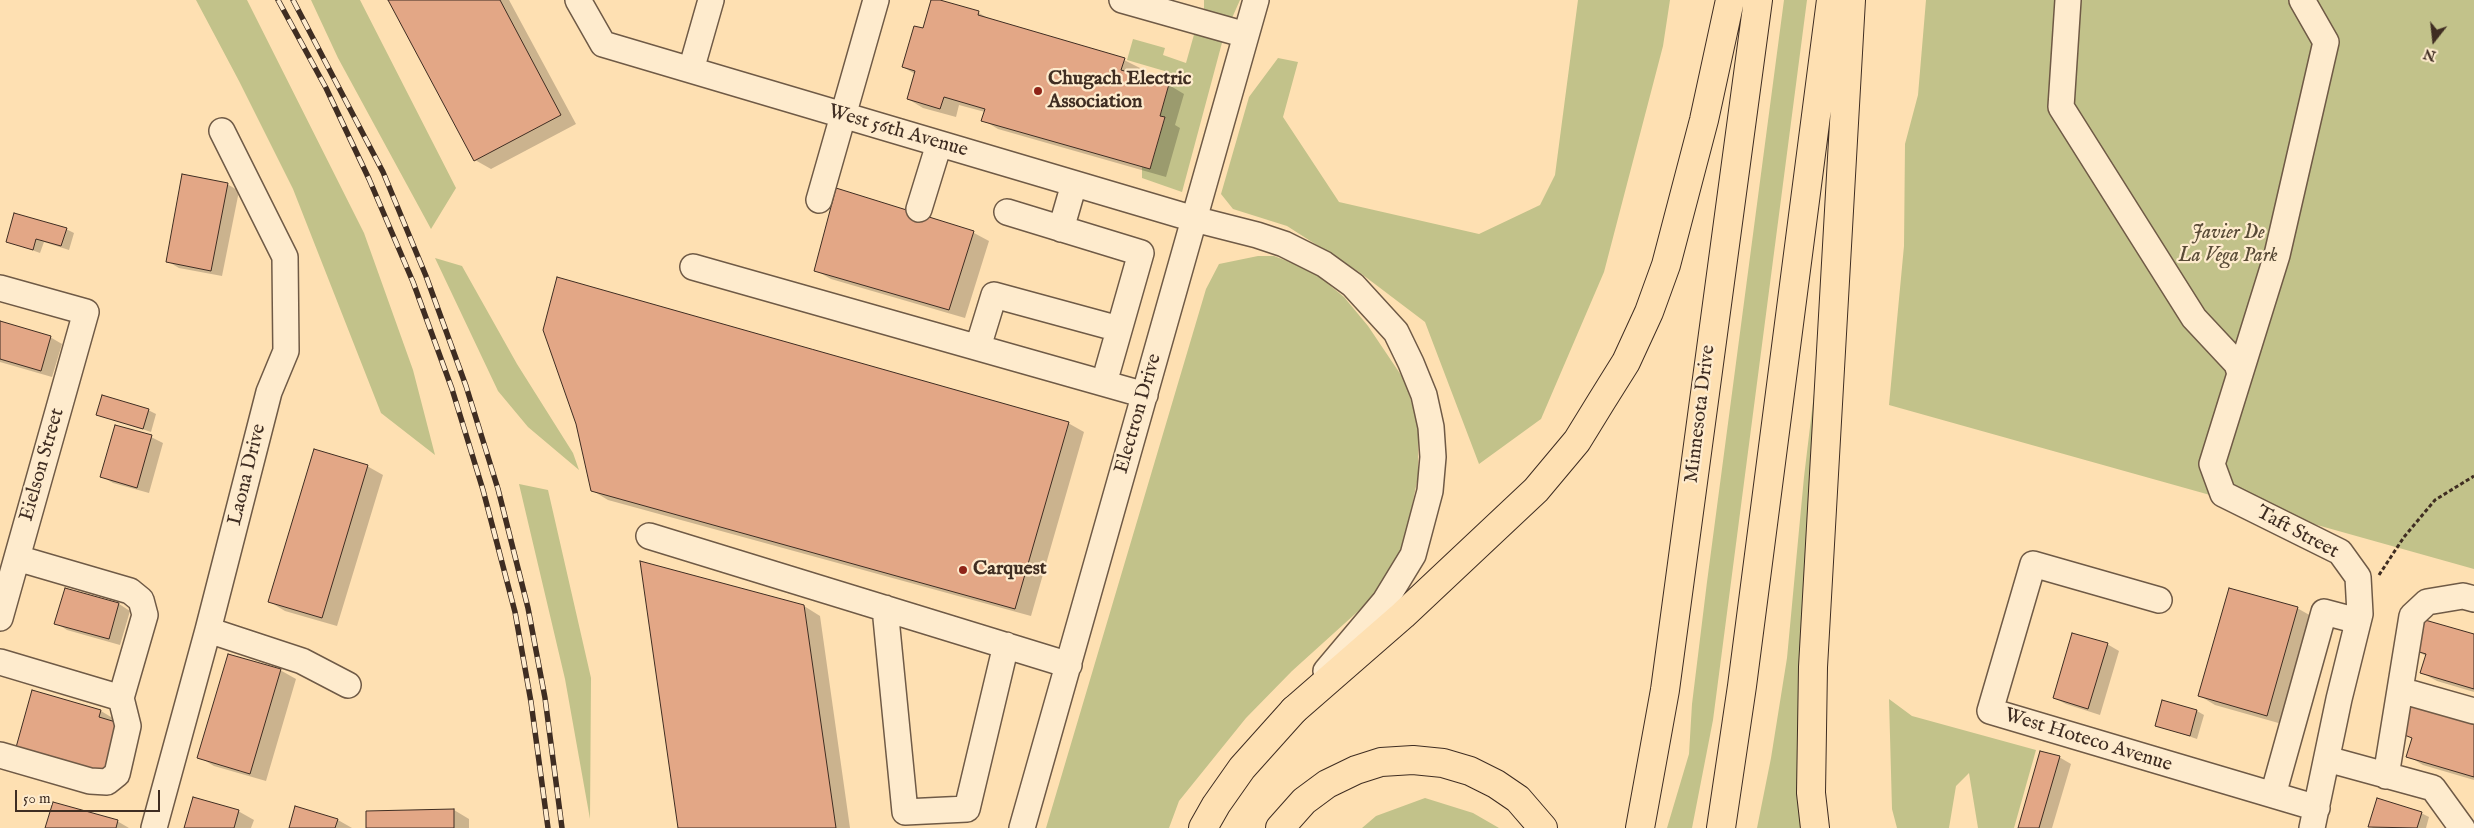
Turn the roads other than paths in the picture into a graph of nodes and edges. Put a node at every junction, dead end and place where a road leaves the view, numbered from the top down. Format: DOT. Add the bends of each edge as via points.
graph roads {
  1 [pos="578,0"];
  2 [pos="712,0"];
  3 [pos="876,0"];
  4 [pos="1122,0"];
  5 [pos="1256,0"];
  6 [pos="1730,0"];
  7 [pos="1758,0"];
  8 [pos="1831,0"];
  9 [pos="1851,0"];
  10 [pos="2068,0"];
  11 [pos="2302,0"];
  12 [pos="1246,35"];
  13 [pos="691,70"];
  14 [pos="842,116"];
  15 [pos="222,130"];
  16 [pos="939,144"];
  17 [pos="1074,184"];
  18 [pos="819,200"];
  19 [pos="919,209"];
  20 [pos="1007,212"];
  21 [pos="1194,219"];
  22 [pos="1061,229"];
  23 [pos="693,267"];
  24 [pos="0,288"];
  25 [pos="1119,329"];
  26 [pos="978,348"];
  27 [pos="2240,374"];
  28 [pos="1104,383"];
  29 [pos="1145,395"];
  30 [pos="649,536"];
  31 [pos="17,558"];
  32 [pos="2474,599"];
  33 [pos="2159,600"];
  34 [pos="885,608"];
  35 [pos="0,618"];
  36 [pos="2358,621"];
  37 [pos="208,630"];
  38 [pos="1006,645"];
  39 [pos="0,662"];
  40 [pos="1069,665"];
  41 [pos="348,685"];
  42 [pos="2400,690"];
  43 [pos="122,698"];
  44 [pos="1294,710"];
  45 [pos="2474,711"];
  46 [pos="0,755"];
  47 [pos="2327,759"];
  48 [pos="2386,776"];
  49 [pos="2273,795"];
  50 [pos="2314,818"];
  51 [pos="154,828"];
  52 [pos="1022,828"];
  53 [pos="1203,828"];
  54 [pos="1280,828"];
  55 [pos="1543,828"];
  56 [pos="1640,828"];
  57 [pos="1721,828"];
  58 [pos="1815,828"];
  59 [pos="2462,828"];
  1 -- 13 [label="street, West 56th Avenue" via="602,44"];
  2 -- 13 [label="street"];
  3 -- 14 [label="street"];
  4 -- 12 [label="street"];
  5 -- 12 [label="street, Electron Drive"];
  6 -- 44 [label="main road" via="1704,120 1666,265 1626,362 1602,402 1576,441 1536,490 1403,615"];
  7 -- 56 [label="main road, Minnesota Drive" via="1665,690"];
  8 -- 57 [label="main road"];
  9 -- 58 [label="main road" via="1813,667 1811,793"];
  10 -- 27 [label="street" via="2061,107 2194,318 2237,364"];
  11 -- 27 [label="street, Taft Street" via="2326,42 2277,255"];
  12 -- 21 [label="street, Electron Drive"];
  13 -- 14 [label="street, West 56th Avenue"];
  14 -- 16 [label="street, West 56th Avenue"];
  14 -- 18 [label="street"];
  15 -- 37 [label="street, Laona Drive" via="286,257 286,351 269,392"];
  16 -- 17 [label="street, West 56th Avenue"];
  16 -- 19 [label="street"];
  17 -- 21 [label="street, West 56th Avenue"];
  17 -- 22 [label="street"];
  20 -- 22 [label="street"];
  21 -- 29 [label="street, Electron Drive"];
  21 -- 44 [label="street, West 56th Avenue" via="1284,244 1324,264 1352,285 1396,332 1424,395 1431,427 1430,491 1413,555 1385,601"];
  22 -- 25 [label="street" via="1141,253"];
  23 -- 26 [label="street"];
  24 -- 31 [label="street, Eielson Street" via="86,312"];
  25 -- 26 [label="street" via="994,295"];
  25 -- 28 [label="street"];
  26 -- 28 [label="street"];
  27 -- 36 [label="street, Taft Street" via="2212,464 2223,494 2340,552 2358,577"];
  28 -- 29 [label="street"];
  29 -- 40 [label="street, Electron Drive"];
  30 -- 34 [label="street"];
  31 -- 35 [label="street, Eielson Street"];
  31 -- 43 [label="street" via="130,591 141,600 145,615"];
  32 -- 42 [label="street" via="2463,596 2428,602 2412,616"];
  33 -- 49 [label="street, West Hoteco Avenue" via="2033,564 1990,711"];
  34 -- 38 [label="street"];
  34 -- 38 [label="street" via="905,812 967,809"];
  36 -- 47 [label="street, Taft Street"];
  36 -- 49 [label="street" via="2324,612"];
  37 -- 41 [label="street" via="302,660"];
  37 -- 51 [label="street, Laona Drive"];
  38 -- 40 [label="street"];
  39 -- 43 [label="street"];
  40 -- 52 [label="street, Electron Drive"];
  42 -- 45 [label="street"];
  42 -- 48 [label="street"];
  43 -- 46 [label="street" via="128,726 117,774 107,782 90,781"];
  44 -- 53 [label="main road" via="1242,768"];
  47 -- 48 [label="street"];
  47 -- 50 [label="street, Taft Street"];
  48 -- 59 [label="street" via="2434,788"];
  49 -- 50 [label="street, West Hoteco Avenue"];
  54 -- 55 [label="main road" via="1304,801 1327,784 1381,762 1414,760 1443,763 1470,771 1496,784 1518,799"];
}
